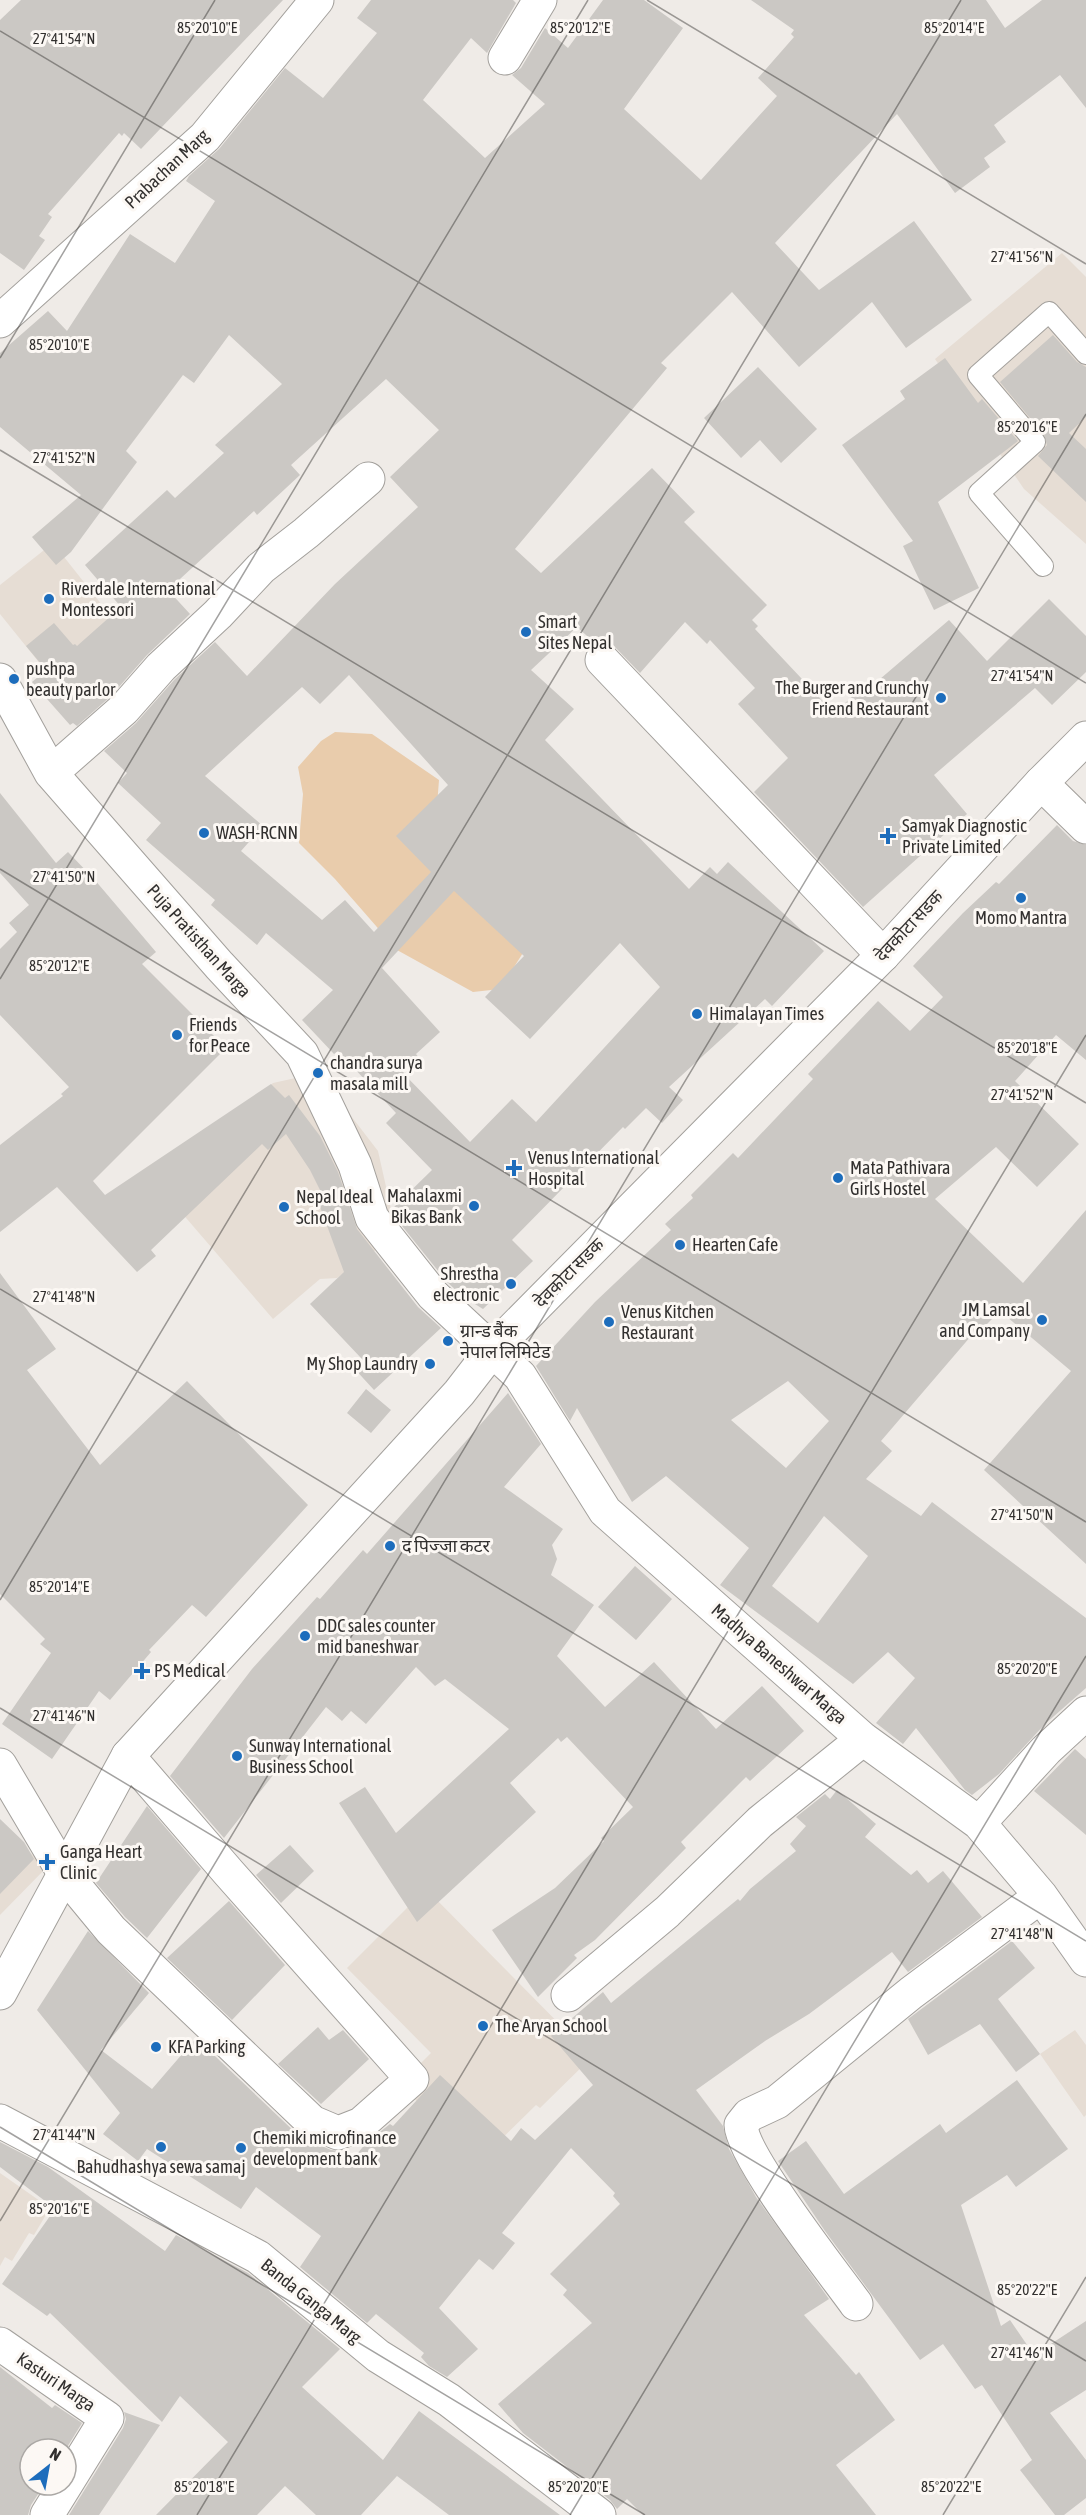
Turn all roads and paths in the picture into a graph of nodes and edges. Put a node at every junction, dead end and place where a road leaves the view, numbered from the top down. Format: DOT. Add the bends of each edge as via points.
graph roads {
  1 [pos="317,0"];
  2 [pos="540,0"];
  3 [pos="505,58"];
  4 [pos="0,321"];
  5 [pos="1086,354"];
  6 [pos="368,480"];
  7 [pos="1043,566"];
  8 [pos="602,660"];
  9 [pos="0,680"];
  10 [pos="1086,738"];
  11 [pos="51,773"];
  12 [pos="1041,783"];
  13 [pos="1086,827"];
  14 [pos="883,955"];
  15 [pos="494,1349"];
  16 [pos="1086,1713"];
  17 [pos="863,1738"];
  18 [pos="128,1756"];
  19 [pos="4,1775"];
  20 [pos="979,1823"];
  21 [pos="64,1874"];
  22 [pos="1041,1896"];
  23 [pos="1086,1960"];
  24 [pos="0,1993"];
  25 [pos="568,1995"];
  26 [pos="0,2121"];
  27 [pos="856,2304"];
  28 [pos="0,2344"];
  29 [pos="47,2515"];
  30 [pos="599,2515"];
  1 -- 4 [label="street, Prabachan Marg" via="205,137"];
  2 -- 3 [label="street"];
  5 -- 7 [label="lane" via="1049,312 978,375 1035,442 979,493"];
  6 -- 11 [label="street" via="261,568 124,709"];
  8 -- 14 [label="street"];
  9 -- 11 [label="street, Puja Pratisthan Marga"];
  10 -- 12 [label="street, देवकोटा सडक"];
  11 -- 15 [label="street, Puja Pratisthan Marga" via="302,1054 356,1165 372,1218 433,1295"];
  12 -- 13 [label="street"];
  12 -- 14 [label="street, देवकोटा सडक"];
  14 -- 15 [label="street, देवकोटा सडक"];
  15 -- 17 [label="street, Madhya Baneshwar Marga" via="520,1376 605,1511"];
  15 -- 18 [label="street, देवकोटा सडक" via="459,1393"];
  16 -- 20 [label="street"];
  17 -- 20 [label="street, Madhya Baneshwar Marga"];
  17 -- 25 [label="street" via="760,1822 668,1912"];
  18 -- 21 [label="street, देवकोटा सडक"];
  18 -- 21 [label="street" via="412,2079 361,2124 338,2133 312,2122 111,1930"];
  19 -- 21 [label="street"];
  20 -- 22 [label="street, Madhya Baneshwar Marga"];
  21 -- 24 [label="street, देवकोटा सडक"];
  22 -- 23 [label="street, Madhya Baneshwar Marga"];
  22 -- 27 [label="street" via="911,1993 777,2102 749,2115 741,2125 755,2162"];
  26 -- 30 [label="street, Banda Ganga Marg" via="258,2257 378,2356 449,2400"];
  28 -- 29 [label="street, Kasturi Marga" via="107,2418"];
}
